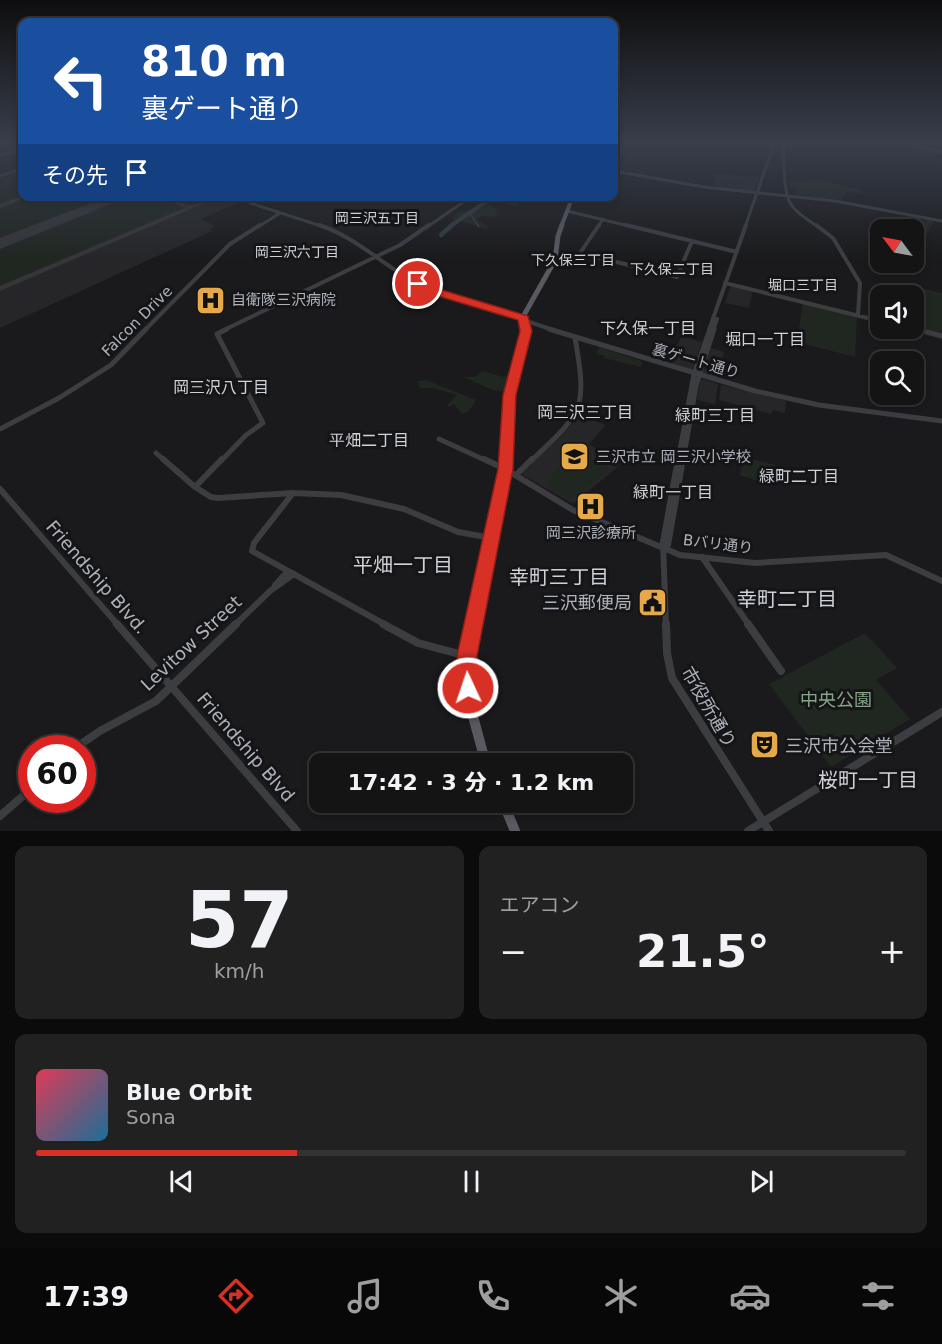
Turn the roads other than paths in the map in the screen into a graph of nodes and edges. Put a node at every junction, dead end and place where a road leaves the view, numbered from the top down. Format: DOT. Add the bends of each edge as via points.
graph roads {
  1 [pos="674,183"];
  2 [pos="761,183"];
  3 [pos="786,183"];
  4 [pos="758,193"];
  5 [pos="787,196"];
  6 [pos="252,201"];
  7 [pos="465,201"];
  8 [pos="571,201"];
  9 [pos="567,211"];
  10 [pos="280,215"];
  11 [pos="603,219"];
  12 [pos="942,221"];
  13 [pos="692,241"];
  14 [pos="737,252"];
  15 [pos="375,257"];
  16 [pos="727,283"];
  17 [pos="858,315"];
  18 [pos="524,318"];
  19 [pos="870,318"];
  20 [pos="924,331"];
  21 [pos="942,336"];
  22 [pos="575,338"];
  23 [pos="697,375"];
  24 [pos="942,421"];
  25 [pos="0,429"];
  26 [pos="439,439"];
  27 [pos="156,453"];
  28 [pos="506,469"];
  29 [pos="516,475"];
  30 [pos="195,487"];
  31 [pos="0,489"];
  32 [pos="293,494"];
  33 [pos="491,538"];
  34 [pos="664,548"];
  35 [pos="702,557"];
  36 [pos="291,572"];
  37 [pos="942,581"];
  38 [pos="467,656"];
  39 [pos="781,671"];
  40 [pos="170,685"];
  41 [pos="942,712"];
  42 [pos="94,735"];
  43 [pos="483,753"];
  44 [pos="18,800"];
  45 [pos="508,813"];
  46 [pos="0,816"];
  47 [pos="763,822"];
  48 [pos="297,831"];
  49 [pos="515,831"];
  50 [pos="748,831"];
  51 [pos="769,831"];
  1 -- 4 [label="street"];
  2 -- 4 [label="street, 市役所通り"];
  3 -- 5 [label="street"];
  4 -- 5 [label="street"];
  4 -- 14 [label="street, 市役所通り"];
  5 -- 12 [label="street"];
  5 -- 17 [label="street" via="794,208 833,238 858,279"];
  6 -- 10 [label="street" via="251,204"];
  7 -- 15 [label="street" via="405,242"];
  8 -- 9 [label="main road"];
  9 -- 11 [label="street"];
  9 -- 18 [label="main road" via="555,260"];
  10 -- 15 [label="street, 裏ゲート通り" via="337,231"];
  10 -- 25 [label="street, Falcon Drive" via="230,244 111,365"];
  11 -- 13 [label="street"];
  11 -- 13 [label="street" via="580,253 677,278"];
  13 -- 14 [label="street"];
  14 -- 16 [label="street, 市役所通り"];
  15 -- 18 [label="street, 裏ゲート通り" via="416,283"];
  15 -- 30 [label="street" via="217,334 263,423"];
  16 -- 17 [label="street"];
  16 -- 23 [label="street, 市役所通り"];
  17 -- 19 [label="street"];
  18 -- 22 [label="street, 裏ゲート通り"];
  18 -- 28 [label="main road" via="526,338 507,409"];
  20 -- 21 [label="street"];
  22 -- 23 [label="street, 裏ゲート通り"];
  22 -- 29 [label="street" via="583,388 576,413"];
  23 -- 24 [label="street, 裏ゲート通り" via="804,402"];
  23 -- 34 [label="street, 市役所通り" via="668,545"];
  26 -- 28 [label="street, Bバリ通り"];
  27 -- 30 [label="street"];
  28 -- 29 [label="street, Bバリ通り"];
  28 -- 33 [label="main road"];
  29 -- 34 [label="street, Bバリ通り" via="573,510"];
  30 -- 32 [label="street" via="218,498"];
  31 -- 40 [label="street, Friendship Blvd."];
  32 -- 33 [label="street" via="340,495 390,505 458,532"];
  32 -- 36 [label="street" via="250,550"];
  33 -- 38 [label="main road"];
  34 -- 35 [label="street, Bバリ通り" via="680,555"];
  34 -- 47 [label="street, 市役所通り" via="667,653 672,678"];
  35 -- 37 [label="street, Bバリ通り" via="755,562 886,555"];
  35 -- 39 [label="street"];
  36 -- 38 [label="street" via="418,643"];
  36 -- 40 [label="street, Levitow Street"];
  38 -- 43 [label="main road" via="471,709"];
  40 -- 42 [label="street, Levitow Street" via="156,701"];
  40 -- 48 [label="street, Friendship Blvd"];
  41 -- 47 [label="street"];
  44 -- 46 [label="street"];
  45 -- 49 [label="main road"];
  47 -- 50 [label="street"];
  47 -- 51 [label="street, 市役所通り"];
}
